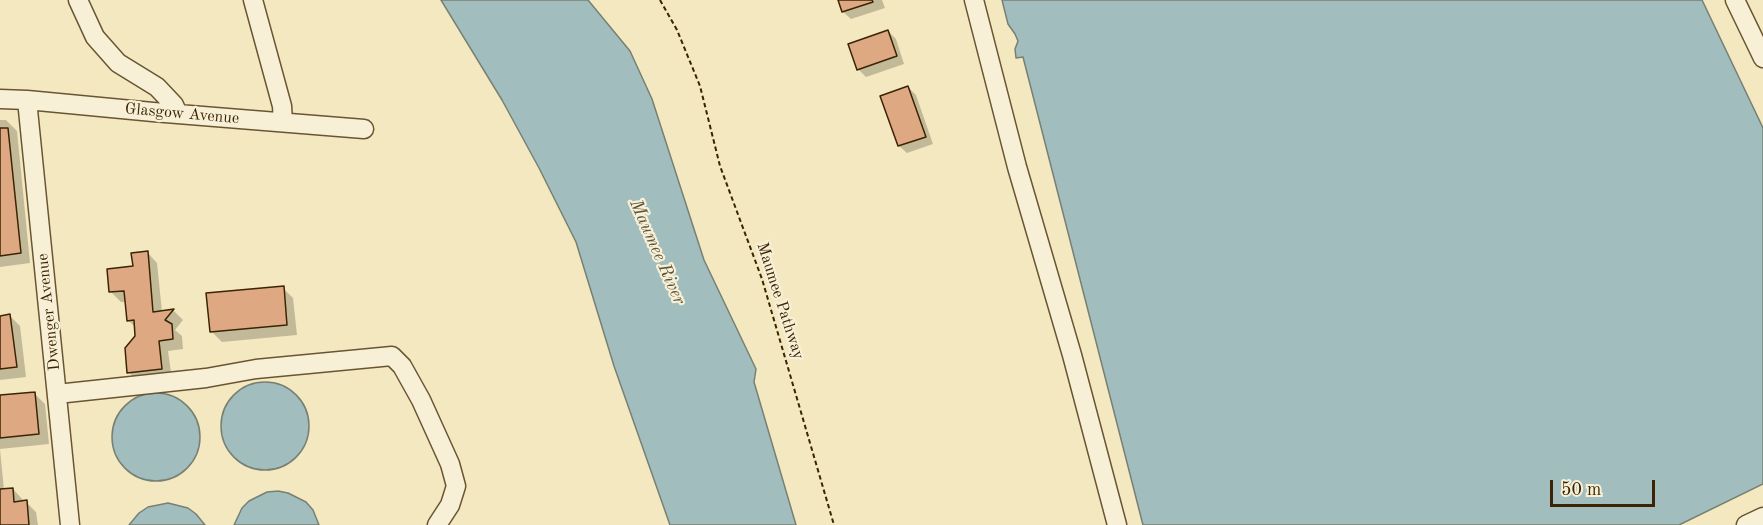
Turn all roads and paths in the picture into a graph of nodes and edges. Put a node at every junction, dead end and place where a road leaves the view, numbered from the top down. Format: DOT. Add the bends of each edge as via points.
graph roads {
  1 [pos="78,0"];
  2 [pos="253,0"];
  3 [pos="660,0"];
  4 [pos="974,0"];
  5 [pos="1735,0"];
  6 [pos="1763,58"];
  7 [pos="0,99"];
  8 [pos="27,100"];
  9 [pos="178,114"];
  10 [pos="283,122"];
  11 [pos="364,129"];
  12 [pos="57,394"];
  13 [pos="1763,517"];
  14 [pos="70,525"];
  15 [pos="437,525"];
  16 [pos="834,525"];
  17 [pos="1116,525"];
  18 [pos="1746,525"];
  1 -- 9 [label="street" via="95,37 118,63 156,87"];
  2 -- 10 [label="street"];
  3 -- 16 [label="path, Maumee Pathway" via="700,86 720,166 762,279"];
  4 -- 17 [label="street"];
  5 -- 6 [label="street"];
  7 -- 8 [label="street, Glasgow Avenue"];
  8 -- 9 [label="street, Glasgow Avenue"];
  8 -- 12 [label="street, Dwenger Avenue"];
  9 -- 10 [label="street, Glasgow Avenue"];
  10 -- 11 [label="street, Glasgow Avenue"];
  12 -- 14 [label="street, Dwenger Avenue"];
  12 -- 15 [label="street" via="392,356 411,383 450,464 456,486"];
  13 -- 18 [label="street"];
}
